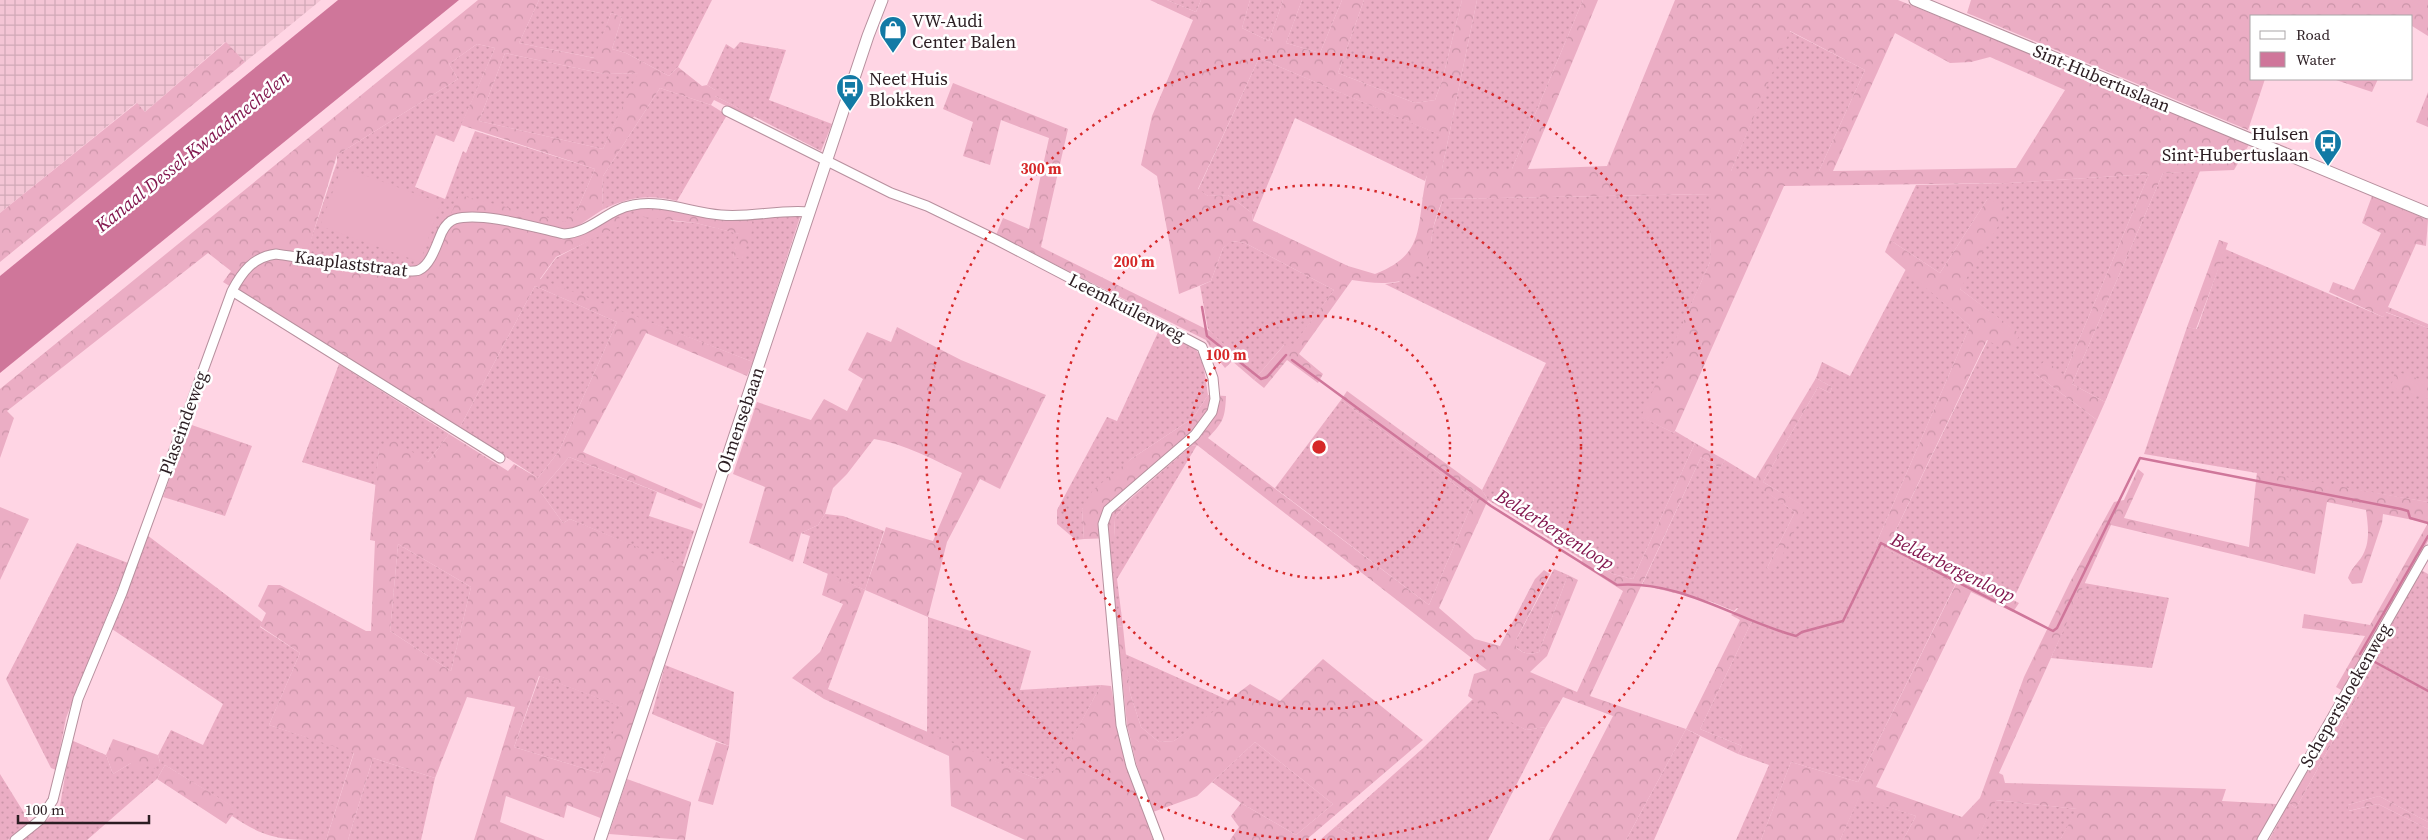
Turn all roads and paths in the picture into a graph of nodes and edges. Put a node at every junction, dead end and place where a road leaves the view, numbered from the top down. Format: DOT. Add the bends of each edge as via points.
graph roads {
  1 [pos="882,0"];
  2 [pos="1915,0"];
  3 [pos="727,111"];
  4 [pos="827,160"];
  5 [pos="809,212"];
  6 [pos="2428,213"];
  7 [pos="232,291"];
  8 [pos="500,458"];
  9 [pos="2428,550"];
  10 [pos="15,840"];
  11 [pos="600,840"];
  12 [pos="1159,840"];
  13 [pos="2262,840"];
  1 -- 4 [label="street, Olmensebaan"];
  2 -- 6 [label="street, Sint-Hubertuslaan"];
  3 -- 4 [label="street, Leemkuilenweg"];
  4 -- 5 [label="street, Olmensebaan"];
  4 -- 12 [label="street, Leemkuilenweg" via="891,193 928,206 989,236 1202,347 1213,378 1215,398 1212,412 1203,426 1108,510 1103,524 1121,725 1131,766"];
  5 -- 7 [label="street, Kaaplaststraat" via="721,216 642,203 622,207 590,226 564,234 466,217 450,221 445,226 425,266 416,271 276,254 262,256 247,268"];
  5 -- 11 [label="street, Olmensebaan"];
  7 -- 8 [label="street"];
  7 -- 10 [label="street, Plaseindeweg" via="122,593 78,699 53,800 40,820"];
  9 -- 13 [label="street, Schepershoekenweg"];
}
